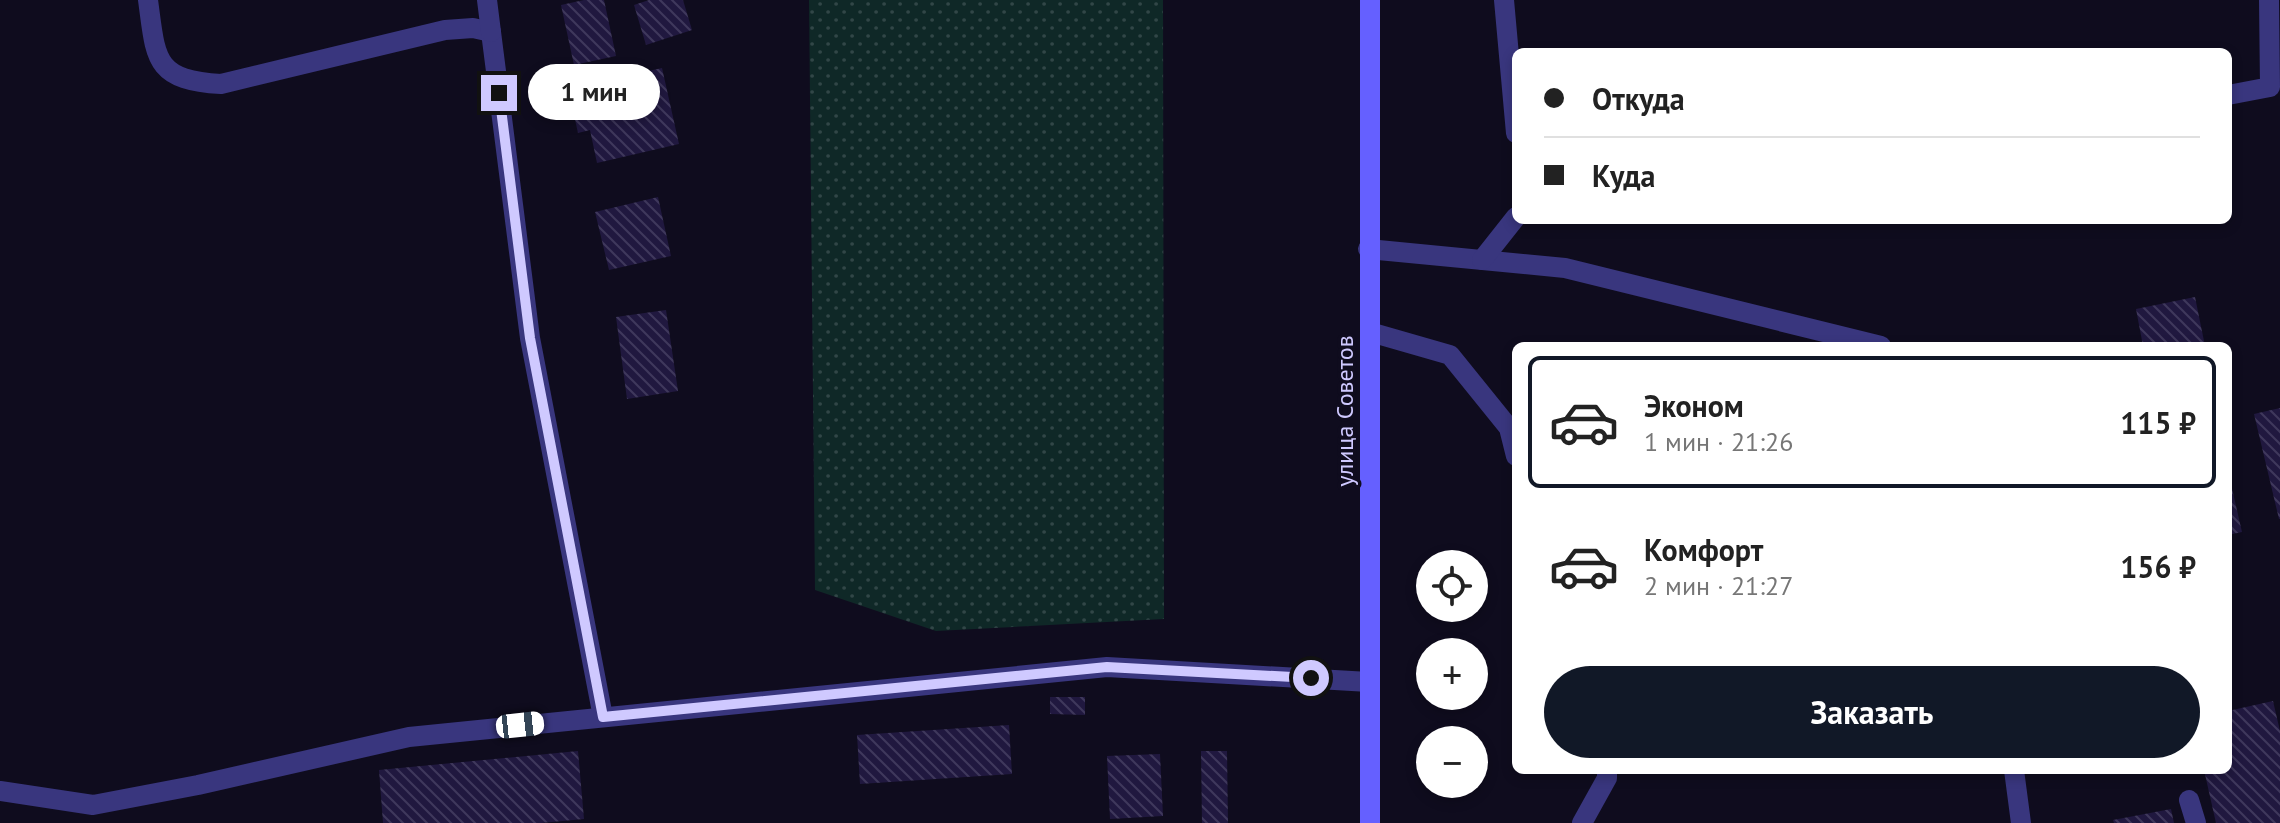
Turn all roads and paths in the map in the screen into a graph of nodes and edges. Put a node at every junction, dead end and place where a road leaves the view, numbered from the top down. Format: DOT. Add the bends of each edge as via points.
graph roads {
  1 [pos="148,0"];
  2 [pos="487,0"];
  3 [pos="1370,0"];
  4 [pos="1504,0"];
  5 [pos="2269,0"];
  6 [pos="491,32"];
  7 [pos="1512,89"];
  8 [pos="2232,94"];
  9 [pos="1512,222"];
  10 [pos="1368,249"];
  11 [pos="1482,260"];
  12 [pos="1370,332"];
  13 [pos="1865,342"];
  14 [pos="1512,440"];
  15 [pos="1369,682"];
  16 [pos="603,717"];
  17 [pos="1607,774"];
  18 [pos="2015,774"];
  19 [pos="0,791"];
  20 [pos="2189,800"];
  21 [pos="1370,823"];
  22 [pos="1582,823"];
  23 [pos="2021,823"];
  24 [pos="2196,823"];
  1 -- 6 [label="street" via="156,54 172,74 197,82 221,84 445,30"];
  2 -- 6 [label="street"];
  3 -- 10 [label="main road, улица Советов"];
  4 -- 7 [label="street"];
  5 -- 8 [label="street" via="2270,87"];
  6 -- 16 [label="street" via="530,338"];
  9 -- 11 [label="street"];
  10 -- 11 [label="street"];
  10 -- 12 [label="main road, улица Советов"];
  11 -- 13 [label="street" via="1565,268"];
  12 -- 14 [label="street" via="1450,355 1509,428"];
  12 -- 15 [label="main road, улица Советов"];
  15 -- 16 [label="street" via="1107,667"];
  15 -- 21 [label="main road, улица Советов"];
  16 -- 19 [label="street" via="409,737 93,805"];
  17 -- 22 [label="street"];
  18 -- 23 [label="street"];
  20 -- 24 [label="street"];
}
